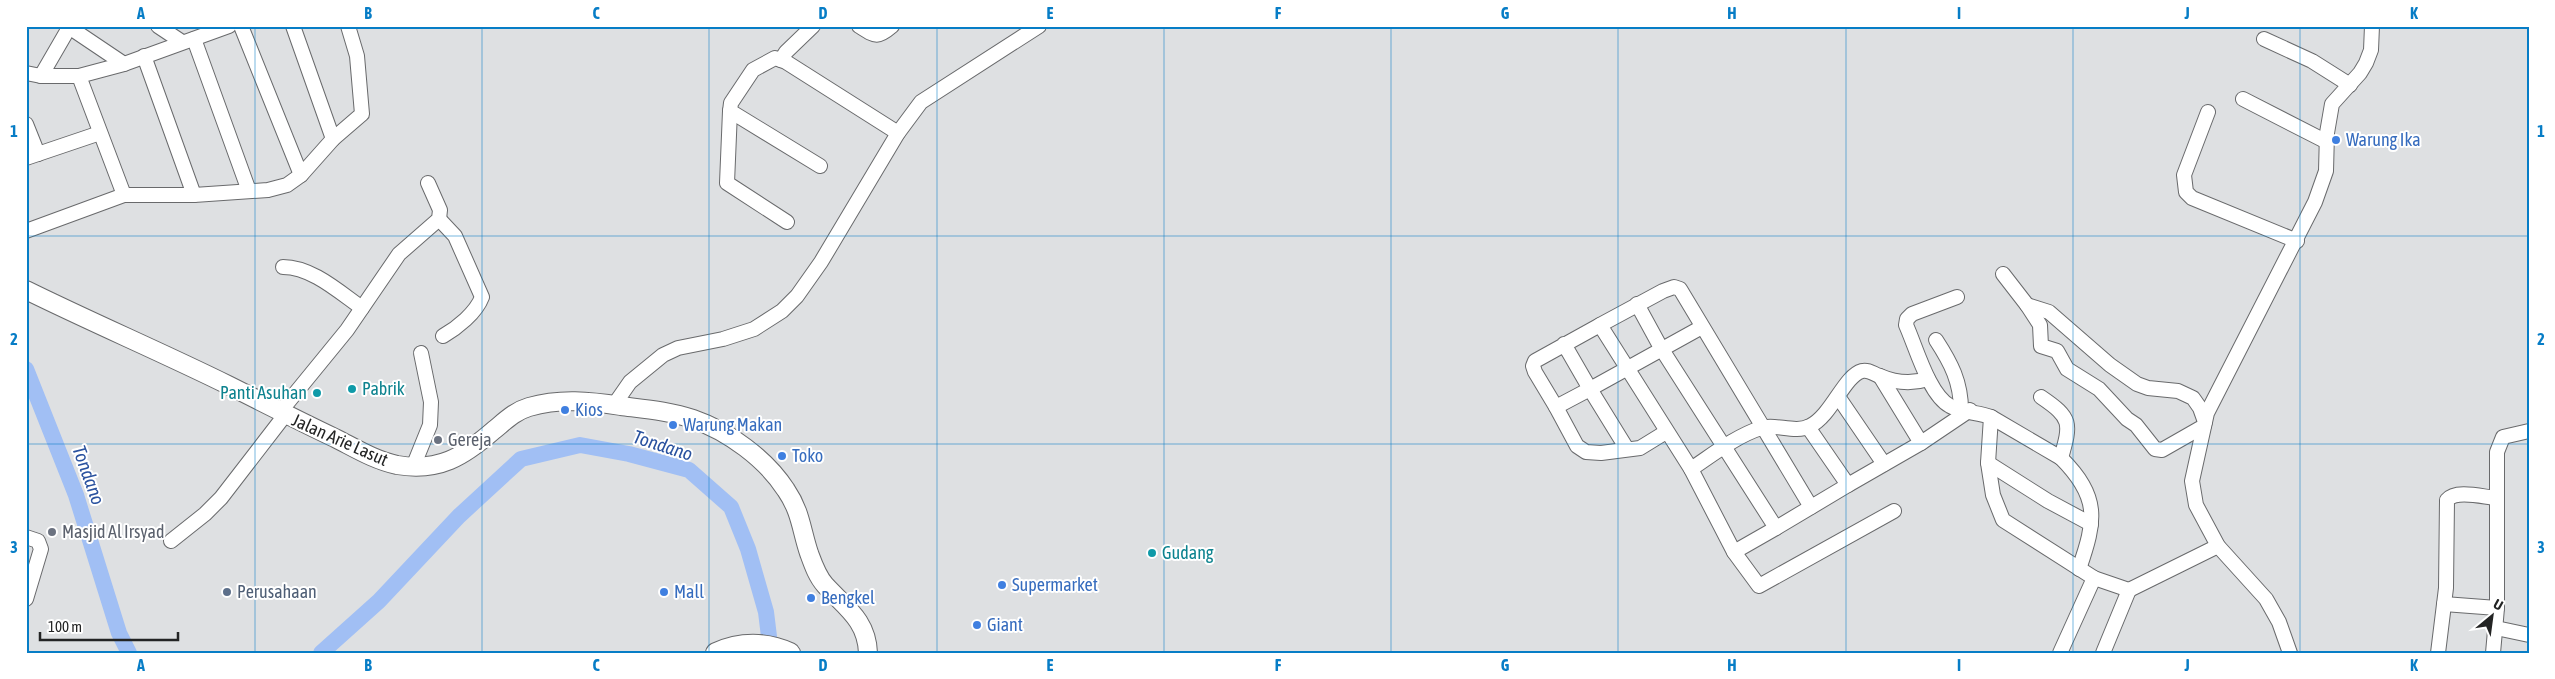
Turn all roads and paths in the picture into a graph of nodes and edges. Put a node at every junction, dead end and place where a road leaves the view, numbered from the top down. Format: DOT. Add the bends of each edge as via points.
graph roads {
  1 [pos="158,26"];
  2 [pos="229,26"];
  3 [pos="241,26"];
  4 [pos="293,26"];
  5 [pos="348,26"];
  6 [pos="812,26"];
  7 [pos="859,26"];
  8 [pos="892,26"];
  9 [pos="1039,26"];
  10 [pos="2372,26"];
  11 [pos="70,27"];
  12 [pos="2264,39"];
  13 [pos="188,41"];
  14 [pos="144,56"];
  15 [pos="781,60"];
  16 [pos="124,64"];
  17 [pos="26,73"];
  18 [pos="41,76"];
  19 [pos="79,76"];
  20 [pos="2350,85"];
  21 [pos="2243,99"];
  22 [pos="730,111"];
  23 [pos="2208,112"];
  24 [pos="26,124"];
  25 [pos="100,133"];
  26 [pos="898,133"];
  27 [pos="333,139"];
  28 [pos="2327,142"];
  29 [pos="32,156"];
  30 [pos="820,166"];
  31 [pos="300,176"];
  32 [pos="428,183"];
  33 [pos="249,191"];
  34 [pos="124,195"];
  35 [pos="194,196"];
  36 [pos="439,219"];
  37 [pos="787,222"];
  38 [pos="26,231"];
  39 [pos="2297,242"];
  40 [pos="283,267"];
  41 [pos="2003,274"];
  42 [pos="26,290"];
  43 [pos="1957,297"];
  44 [pos="1637,304"];
  45 [pos="2027,305"];
  46 [pos="362,308"];
  47 [pos="1600,325"];
  48 [pos="1702,327"];
  49 [pos="443,336"];
  50 [pos="1936,340"];
  51 [pos="1564,344"];
  52 [pos="1661,348"];
  53 [pos="421,352"];
  54 [pos="1625,368"];
  55 [pos="1880,376"];
  56 [pos="1928,378"];
  57 [pos="1590,388"];
  58 [pos="2042,397"];
  59 [pos="1838,398"];
  60 [pos="614,405"];
  61 [pos="1556,408"];
  62 [pos="1966,410"];
  63 [pos="282,414"];
  64 [pos="1991,417"];
  65 [pos="2205,424"];
  66 [pos="1762,427"];
  67 [pos="1808,427"];
  68 [pos="2529,431"];
  69 [pos="1666,432"];
  70 [pos="1921,443"];
  71 [pos="1725,447"];
  72 [pos="1627,449"];
  73 [pos="2061,458"];
  74 [pos="1988,463"];
  75 [pos="1884,464"];
  76 [pos="413,467"];
  77 [pos="1691,469"];
  78 [pos="1848,485"];
  79 [pos="2496,498"];
  80 [pos="1812,508"];
  81 [pos="1894,511"];
  82 [pos="2091,524"];
  83 [pos="1776,528"];
  84 [pos="26,537"];
  85 [pos="172,541"];
  86 [pos="2218,546"];
  87 [pos="1734,552"];
  88 [pos="2079,569"];
  89 [pos="2094,578"];
  90 [pos="2130,590"];
  91 [pos="26,599"];
  92 [pos="2444,604"];
  93 [pos="2498,608"];
  94 [pos="2496,628"];
  95 [pos="2529,635"];
  96 [pos="868,649"];
  97 [pos="2288,652"];
  98 [pos="716,653"];
  99 [pos="790,653"];
  100 [pos="2060,653"];
  101 [pos="2103,653"];
  102 [pos="2438,653"];
  103 [pos="2493,653"];
  1 -- 13 [label="street"];
  2 -- 13 [label="street"];
  3 -- 31 [label="street"];
  4 -- 27 [label="street"];
  5 -- 27 [label="street" via="357,56 362,114"];
  6 -- 15 [label="street"];
  7 -- 8 [label="street" via="875,36 882,35"];
  9 -- 26 [label="street" via="921,102"];
  10 -- 20 [label="street" via="2371,50"];
  11 -- 16 [label="street"];
  11 -- 18 [label="street"];
  12 -- 20 [label="street" via="2312,61"];
  13 -- 14 [label="street"];
  13 -- 33 [label="street"];
  14 -- 16 [label="street"];
  14 -- 35 [label="street"];
  15 -- 22 [label="street" via="775,58 753,70 731,103"];
  15 -- 26 [label="street"];
  16 -- 19 [label="street"];
  17 -- 18 [label="street"];
  18 -- 19 [label="street"];
  19 -- 25 [label="street"];
  20 -- 28 [label="street" via="2332,104"];
  21 -- 28 [label="street"];
  22 -- 30 [label="street"];
  22 -- 37 [label="street" via="727,183"];
  23 -- 39 [label="street" via="2184,175 2186,192 2192,198"];
  24 -- 29 [label="street"];
  25 -- 29 [label="street"];
  25 -- 34 [label="street"];
  26 -- 60 [label="street" via="821,262 782,311 754,329 723,340 678,348 663,355 630,382"];
  27 -- 31 [label="street"];
  28 -- 39 [label="street" via="2326,171"];
  31 -- 33 [label="street" via="286,185"];
  32 -- 36 [label="street" via="440,210"];
  33 -- 35 [label="street"];
  34 -- 35 [label="street"];
  34 -- 38 [label="street"];
  36 -- 46 [label="street" via="399,254"];
  36 -- 49 [label="street" via="455,236 482,297 466,318"];
  39 -- 65 [label="street" via="2207,413"];
  40 -- 46 [label="street" via="295,267 315,276"];
  41 -- 45 [label="street"];
  42 -- 63 [label="main road, Jalan Arie Lasut" via="160,352"];
  43 -- 56 [label="street" via="1912,314 1906,321"];
  44 -- 47 [label="street"];
  44 -- 48 [label="street" via="1678,288"];
  44 -- 52 [label="street"];
  45 -- 65 [label="street" via="2049,312 2136,384 2193,398"];
  45 -- 65 [label="street" via="2040,325 2041,346 2057,351 2067,369 2099,389 2136,425 2154,449 2162,450"];
  46 -- 63 [label="street"];
  47 -- 51 [label="street"];
  47 -- 54 [label="street"];
  48 -- 52 [label="street"];
  48 -- 66 [label="street"];
  50 -- 62 [label="street" via="1955,372"];
  51 -- 57 [label="street"];
  51 -- 61 [label="street" via="1535,360 1533,366"];
  52 -- 54 [label="street"];
  52 -- 71 [label="street"];
  53 -- 76 [label="street" via="431,402 430,425"];
  54 -- 57 [label="street"];
  54 -- 69 [label="street"];
  55 -- 56 [label="street" via="1907,382"];
  55 -- 59 [label="street" via="1869,370 1857,373"];
  55 -- 70 [label="street"];
  56 -- 62 [label="street" via="1944,403"];
  57 -- 61 [label="street"];
  57 -- 72 [label="street"];
  58 -- 73 [label="street" via="2066,418"];
  59 -- 67 [label="street" via="1821,419"];
  59 -- 75 [label="street"];
  60 -- 76 [label="main road, Jalan Arie Lasut" via="579,400 529,407 514,413 485,437 439,466"];
  60 -- 96 [label="main road, Jalan Arie Lasut" via="692,418 713,427 768,468 796,507 816,571 859,620"];
  61 -- 72 [label="street" via="1581,450 1601,453"];
  62 -- 64 [label="street"];
  62 -- 70 [label="street"];
  63 -- 76 [label="main road, Jalan Arie Lasut" via="372,457"];
  63 -- 85 [label="street" via="221,498"];
  64 -- 73 [label="street"];
  64 -- 74 [label="street"];
  65 -- 86 [label="street" via="2192,493"];
  66 -- 67 [label="street"];
  66 -- 71 [label="street"];
  66 -- 80 [label="street"];
  67 -- 78 [label="street"];
  68 -- 79 [label="street" via="2504,437 2497,452"];
  69 -- 72 [label="street" via="1645,446"];
  69 -- 77 [label="street"];
  70 -- 75 [label="street"];
  71 -- 77 [label="street"];
  71 -- 83 [label="street"];
  73 -- 82 [label="street" via="2085,486 2090,497"];
  74 -- 82 [label="street"];
  74 -- 88 [label="street" via="1993,495 2003,520"];
  75 -- 78 [label="street"];
  77 -- 87 [label="street"];
  78 -- 80 [label="street"];
  79 -- 92 [label="street" via="2462,494 2451,495 2447,500"];
  79 -- 93 [label="street"];
  80 -- 83 [label="street"];
  81 -- 87 [label="street" via="1759,586"];
  82 -- 88 [label="street"];
  83 -- 87 [label="street"];
  84 -- 91 [label="street" via="38,541 40,548"];
  86 -- 90 [label="street"];
  86 -- 97 [label="street" via="2266,599 2279,622"];
  88 -- 89 [label="street"];
  89 -- 90 [label="street"];
  89 -- 100 [label="street"];
  90 -- 101 [label="street"];
  92 -- 93 [label="street"];
  92 -- 102 [label="street"];
  93 -- 94 [label="street"];
  94 -- 95 [label="street"];
  94 -- 103 [label="street"];
  98 -- 99 [label="highway" via="746,644"];
}
